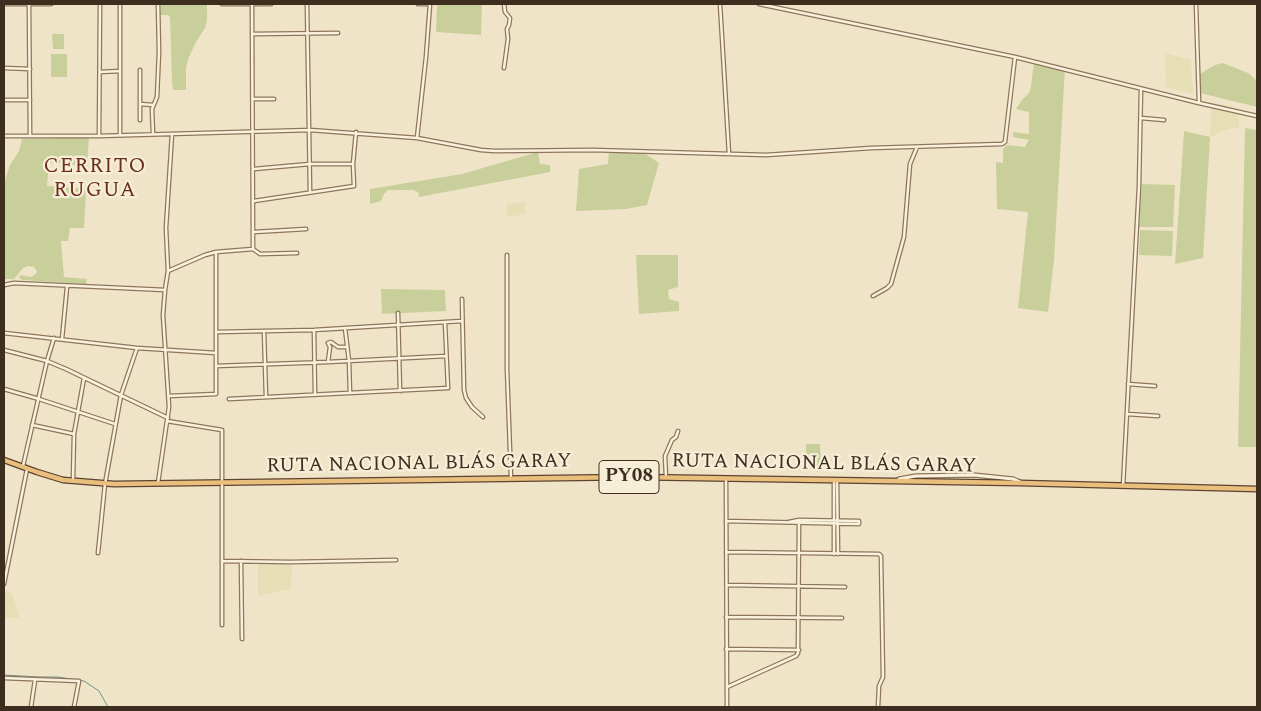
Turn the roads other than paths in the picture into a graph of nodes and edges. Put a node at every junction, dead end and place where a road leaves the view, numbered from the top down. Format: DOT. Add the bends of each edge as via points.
graph roads {
  1 [pos="4,4"];
  2 [pos="29,4"];
  3 [pos="51,4"];
  4 [pos="100,4"];
  5 [pos="120,4"];
  6 [pos="158,4"];
  7 [pos="222,4"];
  8 [pos="252,4"];
  9 [pos="271,4"];
  10 [pos="307,4"];
  11 [pos="418,4"];
  12 [pos="430,4"];
  13 [pos="504,4"];
  14 [pos="720,4"];
  15 [pos="759,4"];
  16 [pos="1196,4"];
  17 [pos="338,32"];
  18 [pos="307,33"];
  19 [pos="253,34"];
  20 [pos="1015,57"];
  21 [pos="4,68"];
  22 [pos="504,68"];
  23 [pos="30,69"];
  24 [pos="140,70"];
  25 [pos="120,71"];
  26 [pos="100,72"];
  27 [pos="1141,88"];
  28 [pos="254,99"];
  29 [pos="274,99"];
  30 [pos="4,100"];
  31 [pos="30,100"];
  32 [pos="1199,103"];
  33 [pos="140,104"];
  34 [pos="153,105"];
  35 [pos="1257,116"];
  36 [pos="1141,118"];
  37 [pos="140,120"];
  38 [pos="1164,120"];
  39 [pos="308,130"];
  40 [pos="254,132"];
  41 [pos="356,132"];
  42 [pos="153,134"];
  43 [pos="172,134"];
  44 [pos="120,135"];
  45 [pos="4,136"];
  46 [pos="30,136"];
  47 [pos="99,136"];
  48 [pos="417,138"];
  49 [pos="917,146"];
  50 [pos="729,154"];
  51 [pos="310,164"];
  52 [pos="353,164"];
  53 [pos="254,169"];
  54 [pos="310,192"];
  55 [pos="254,200"];
  56 [pos="306,229"];
  57 [pos="254,232"];
  58 [pos="254,249"];
  59 [pos="216,252"];
  60 [pos="296,253"];
  61 [pos="507,255"];
  62 [pos="168,271"];
  63 [pos="4,285"];
  64 [pos="67,287"];
  65 [pos="165,290"];
  66 [pos="873,296"];
  67 [pos="462,299"];
  68 [pos="398,312"];
  69 [pos="462,321"];
  70 [pos="445,323"];
  71 [pos="398,325"];
  72 [pos="345,328"];
  73 [pos="314,330"];
  74 [pos="264,331"];
  75 [pos="217,332"];
  76 [pos="4,333"];
  77 [pos="54,338"];
  78 [pos="62,340"];
  79 [pos="347,347"];
  80 [pos="136,348"];
  81 [pos="4,350"];
  82 [pos="165,350"];
  83 [pos="216,353"];
  84 [pos="446,356"];
  85 [pos="399,358"];
  86 [pos="46,361"];
  87 [pos="349,361"];
  88 [pos="314,362"];
  89 [pos="328,362"];
  90 [pos="265,364"];
  91 [pos="216,366"];
  92 [pos="84,378"];
  93 [pos="1128,384"];
  94 [pos="1154,386"];
  95 [pos="4,389"];
  96 [pos="400,391"];
  97 [pos="350,393"];
  98 [pos="121,394"];
  99 [pos="315,395"];
  100 [pos="169,396"];
  101 [pos="266,397"];
  102 [pos="39,399"];
  103 [pos="229,399"];
  104 [pos="78,411"];
  105 [pos="1127,414"];
  106 [pos="1158,416"];
  107 [pos="484,417"];
  108 [pos="168,419"];
  109 [pos="116,424"];
  110 [pos="32,425"];
  111 [pos="678,431"];
  112 [pos="74,434"];
  113 [pos="4,460"];
  114 [pos="25,468"];
  115 [pos="666,477"];
  116 [pos="511,478"];
  117 [pos="726,478"];
  118 [pos="836,480"];
  119 [pos="74,481"];
  120 [pos="158,483"];
  121 [pos="222,483"];
  122 [pos="105,484"];
  123 [pos="1123,486"];
  124 [pos="1257,489"];
  125 [pos="726,521"];
  126 [pos="799,522"];
  127 [pos="836,522"];
  128 [pos="726,552"];
  129 [pos="98,554"];
  130 [pos="799,554"];
  131 [pos="836,554"];
  132 [pos="396,560"];
  133 [pos="222,561"];
  134 [pos="241,561"];
  135 [pos="4,584"];
  136 [pos="726,585"];
  137 [pos="799,586"];
  138 [pos="845,587"];
  139 [pos="726,618"];
  140 [pos="799,618"];
  141 [pos="842,618"];
  142 [pos="222,625"];
  143 [pos="242,639"];
  144 [pos="726,649"];
  145 [pos="799,650"];
  146 [pos="4,678"];
  147 [pos="35,680"];
  148 [pos="726,687"];
  149 [pos="32,707"];
  150 [pos="74,707"];
  151 [pos="727,707"];
  152 [pos="878,707"];
  1 -- 2 [label="street"];
  2 -- 3 [label="street"];
  2 -- 23 [label="street"];
  4 -- 26 [label="street"];
  5 -- 25 [label="street"];
  6 -- 34 [label="street" via="157,97"];
  7 -- 8 [label="street"];
  8 -- 9 [label="street"];
  8 -- 19 [label="street"];
  10 -- 18 [label="street"];
  11 -- 12 [label="street"];
  12 -- 48 [label="street"];
  13 -- 22 [label="street" via="510,18 506,29 508,39"];
  14 -- 50 [label="street"];
  15 -- 20 [label="street"];
  16 -- 32 [label="street"];
  17 -- 18 [label="street"];
  18 -- 19 [label="street"];
  18 -- 39 [label="street"];
  19 -- 28 [label="street"];
  20 -- 27 [label="street"];
  20 -- 49 [label="street" via="1004,143"];
  21 -- 23 [label="street"];
  23 -- 31 [label="street"];
  24 -- 33 [label="street"];
  25 -- 26 [label="street"];
  25 -- 44 [label="street"];
  26 -- 47 [label="street"];
  27 -- 32 [label="street"];
  27 -- 36 [label="street"];
  28 -- 29 [label="street"];
  28 -- 40 [label="street"];
  30 -- 31 [label="street"];
  31 -- 46 [label="street"];
  32 -- 35 [label="street"];
  33 -- 34 [label="street"];
  33 -- 37 [label="street"];
  34 -- 42 [label="street"];
  36 -- 38 [label="street"];
  36 -- 93 [label="street"];
  39 -- 40 [label="street"];
  39 -- 41 [label="street"];
  39 -- 51 [label="street"];
  40 -- 43 [label="street"];
  40 -- 53 [label="street"];
  41 -- 48 [label="street"];
  41 -- 52 [label="street"];
  42 -- 43 [label="street"];
  42 -- 44 [label="street"];
  43 -- 62 [label="street" via="166,228"];
  44 -- 47 [label="street"];
  45 -- 46 [label="street"];
  46 -- 47 [label="street"];
  48 -- 50 [label="street" via="495,151"];
  49 -- 50 [label="street" via="766,155"];
  49 -- 66 [label="street" via="910,164 904,237 891,284"];
  51 -- 52 [label="street"];
  51 -- 53 [label="street"];
  51 -- 54 [label="street"];
  52 -- 54 [label="street" via="354,186"];
  53 -- 55 [label="street"];
  54 -- 55 [label="street"];
  55 -- 57 [label="street"];
  56 -- 57 [label="street"];
  57 -- 58 [label="street"];
  58 -- 59 [label="street"];
  58 -- 60 [label="street" via="260,254"];
  59 -- 62 [label="street"];
  59 -- 75 [label="street"];
  61 -- 116 [label="street"];
  62 -- 65 [label="street"];
  63 -- 64 [label="street"];
  64 -- 65 [label="street"];
  64 -- 78 [label="street"];
  65 -- 82 [label="street"];
  67 -- 69 [label="street"];
  68 -- 71 [label="street"];
  69 -- 70 [label="street"];
  69 -- 107 [label="street" via="464,390 472,407"];
  70 -- 71 [label="street"];
  70 -- 84 [label="street"];
  71 -- 72 [label="street"];
  71 -- 85 [label="street"];
  72 -- 73 [label="street"];
  72 -- 79 [label="street"];
  73 -- 74 [label="street"];
  73 -- 88 [label="street"];
  74 -- 75 [label="street"];
  74 -- 90 [label="street"];
  75 -- 83 [label="street"];
  76 -- 77 [label="street"];
  77 -- 78 [label="street"];
  77 -- 86 [label="street"];
  78 -- 80 [label="street"];
  79 -- 87 [label="street"];
  79 -- 89 [label="street" via="328,343"];
  80 -- 82 [label="street"];
  80 -- 98 [label="street"];
  81 -- 86 [label="street"];
  82 -- 83 [label="street"];
  82 -- 100 [label="street"];
  83 -- 91 [label="street"];
  84 -- 85 [label="street"];
  84 -- 96 [label="street" via="448,388"];
  85 -- 87 [label="street"];
  85 -- 96 [label="street"];
  86 -- 92 [label="street"];
  86 -- 102 [label="street"];
  87 -- 89 [label="street"];
  87 -- 97 [label="street"];
  88 -- 89 [label="street"];
  88 -- 90 [label="street"];
  88 -- 99 [label="street"];
  90 -- 91 [label="street"];
  90 -- 101 [label="street"];
  91 -- 100 [label="street" via="216,394"];
  92 -- 98 [label="street"];
  92 -- 104 [label="street"];
  93 -- 94 [label="street"];
  93 -- 105 [label="street"];
  95 -- 102 [label="street"];
  96 -- 97 [label="street"];
  97 -- 99 [label="street"];
  98 -- 108 [label="street"];
  98 -- 109 [label="street"];
  99 -- 101 [label="street"];
  100 -- 108 [label="street"];
  101 -- 103 [label="street"];
  102 -- 104 [label="street"];
  102 -- 110 [label="street"];
  104 -- 109 [label="street"];
  104 -- 112 [label="street"];
  105 -- 106 [label="street"];
  105 -- 123 [label="street"];
  108 -- 120 [label="street"];
  108 -- 121 [label="street" via="222,430"];
  109 -- 122 [label="street"];
  110 -- 112 [label="street"];
  110 -- 114 [label="street"];
  111 -- 115 [label="street" via="666,456"];
  112 -- 119 [label="street"];
  113 -- 114 [label="highway, RUTA NACIONAL BLÁS GARAY / PY08"];
  114 -- 119 [label="highway, RUTA NACIONAL BLÁS GARAY / PY08"];
  114 -- 135 [label="street"];
  115 -- 116 [label="highway, RUTA NACIONAL BLÁS GARAY / PY08"];
  115 -- 117 [label="highway, RUTA NACIONAL BLÁS GARAY / PY08"];
  116 -- 121 [label="highway, RUTA NACIONAL BLÁS GARAY / PY08"];
  117 -- 118 [label="highway, RUTA NACIONAL BLÁS GARAY / PY08"];
  117 -- 125 [label="street"];
  118 -- 123 [label="highway, RUTA NACIONAL BLÁS GARAY / PY08"];
  118 -- 127 [label="street"];
  119 -- 122 [label="highway, RUTA NACIONAL BLÁS GARAY / PY08"];
  120 -- 121 [label="highway, RUTA NACIONAL BLÁS GARAY / PY08"];
  120 -- 122 [label="highway, RUTA NACIONAL BLÁS GARAY / PY08"];
  121 -- 133 [label="street"];
  122 -- 129 [label="street"];
  123 -- 124 [label="highway, RUTA NACIONAL BLÁS GARAY / PY08"];
  125 -- 126 [label="street"];
  125 -- 128 [label="street"];
  126 -- 127 [label="street"];
  126 -- 130 [label="street"];
  127 -- 127 [label="street" via="859,524 859,521"];
  127 -- 131 [label="street"];
  128 -- 130 [label="street"];
  128 -- 136 [label="street"];
  130 -- 131 [label="street"];
  130 -- 137 [label="street"];
  131 -- 152 [label="street" via="881,556 884,677 879,686"];
  132 -- 134 [label="street"];
  133 -- 134 [label="street"];
  133 -- 142 [label="street"];
  134 -- 143 [label="street"];
  136 -- 137 [label="street"];
  136 -- 139 [label="street"];
  137 -- 138 [label="street"];
  137 -- 140 [label="street"];
  139 -- 140 [label="street"];
  139 -- 144 [label="street"];
  140 -- 141 [label="street"];
  140 -- 145 [label="street"];
  144 -- 145 [label="street"];
  144 -- 148 [label="street"];
  145 -- 148 [label="street" via="796,656"];
  146 -- 147 [label="street"];
  147 -- 149 [label="street"];
  147 -- 150 [label="street" via="79,682"];
  148 -- 151 [label="street"];
}
